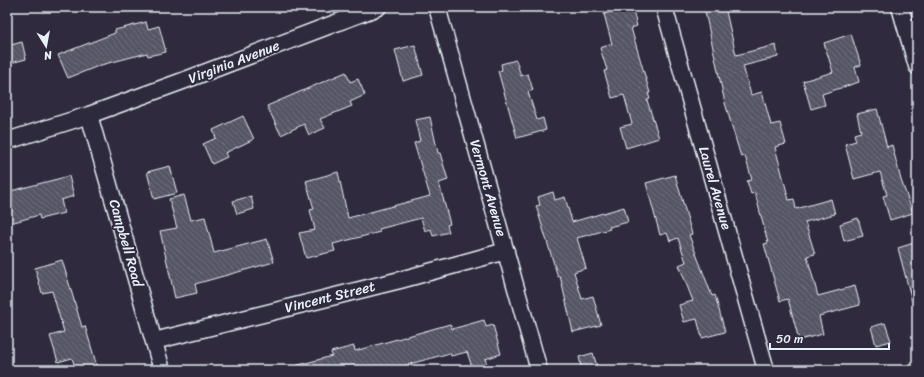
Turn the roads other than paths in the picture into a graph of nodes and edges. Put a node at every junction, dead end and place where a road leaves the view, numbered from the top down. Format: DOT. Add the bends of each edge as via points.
graph roads {
  1 [pos="378,7"];
  2 [pos="437,7"];
  3 [pos="664,7"];
  4 [pos="900,7"];
  5 [pos="917,66"];
  6 [pos="89,115"];
  7 [pos="7,141"];
  8 [pos="506,251"];
  9 [pos="154,340"];
  10 [pos="162,370"];
  11 [pos="539,370"];
  12 [pos="766,370"];
  1 -- 6 [label="street, Virginia Avenue"];
  2 -- 8 [label="street, Vermont Avenue"];
  3 -- 12 [label="street, Laurel Avenue"];
  4 -- 5 [label="street"];
  6 -- 7 [label="street, Virginia Avenue"];
  6 -- 9 [label="street, Campbell Road"];
  8 -- 9 [label="street, Vincent Street" via="400,280"];
  8 -- 11 [label="street, Vermont Avenue"];
  9 -- 10 [label="street, Campbell Road"];
}
